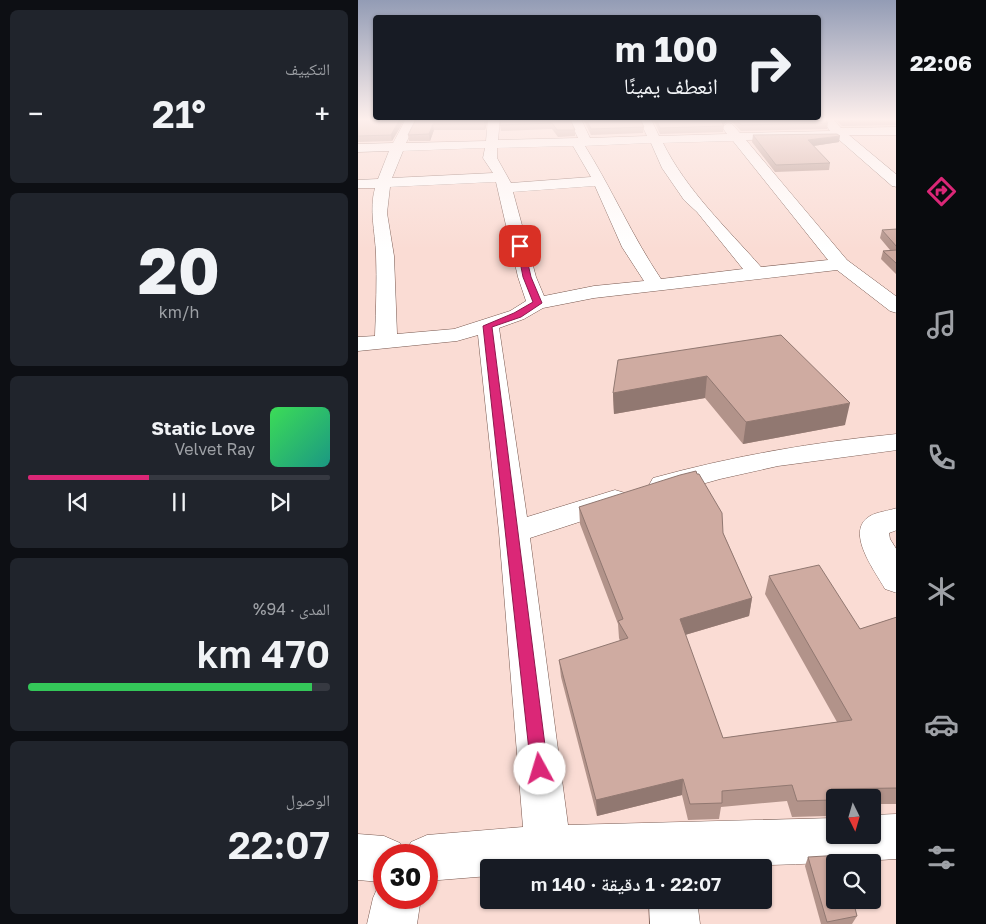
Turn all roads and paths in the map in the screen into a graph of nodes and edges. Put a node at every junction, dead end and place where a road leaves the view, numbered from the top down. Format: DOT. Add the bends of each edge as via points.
graph roads {
  1 [pos="392,162"];
  2 [pos="492,162"];
  3 [pos="591,162"];
  4 [pos="666,162"];
  5 [pos="755,162"];
  6 [pos="872,162"];
  7 [pos="600,181"];
  8 [pos="384,182"];
  9 [pos="503,182"];
  10 [pos="896,183"];
  11 [pos="358,184"];
  12 [pos="841,264"];
  13 [pos="756,273"];
  14 [pos="656,285"];
  15 [pos="537,303"];
  16 [pos="896,307"];
  17 [pos="488,326"];
  18 [pos="386,340"];
  19 [pos="358,344"];
  20 [pos="896,442"];
  21 [pos="896,519"];
  22 [pos="514,532"];
  23 [pos="896,580"];
  24 [pos="896,836"];
  25 [pos="548,848"];
  26 [pos="671,856"];
  27 [pos="358,857"];
  28 [pos="438,857"];
  29 [pos="373,858"];
  30 [pos="395,909"];
  31 [pos="674,909"];
  32 [pos="392,924"];
  33 [pos="675,924"];
  1 -- 8 [label="street"];
  2 -- 9 [label="street"];
  3 -- 7 [label="street"];
  4 -- 13 [label="street" via="689,197 703,209"];
  5 -- 12 [label="street"];
  6 -- 10 [label="street"];
  7 -- 9 [label="street"];
  7 -- 14 [label="street" via="631,247"];
  8 -- 9 [label="street"];
  8 -- 11 [label="street"];
  8 -- 18 [label="street" via="379,213 385,251"];
  9 -- 15 [label="street" via="527,277"];
  12 -- 13 [label="street"];
  12 -- 16 [label="street"];
  13 -- 14 [label="street"];
  14 -- 15 [label="street"];
  15 -- 17 [label="street" via="518,315"];
  17 -- 18 [label="street" via="457,335"];
  17 -- 22 [label="street"];
  18 -- 19 [label="street"];
  20 -- 22 [label="street" via="834,447 703,473"];
  21 -- 23 [label="street" via="881,523 874,529 874,539"];
  22 -- 25 [label="street"];
  24 -- 26 [label="street"];
  25 -- 26 [label="street"];
  25 -- 28 [label="street"];
  27 -- 29 [label="street"];
  30 -- 32 [label="street"];
  31 -- 33 [label="street"];
}
